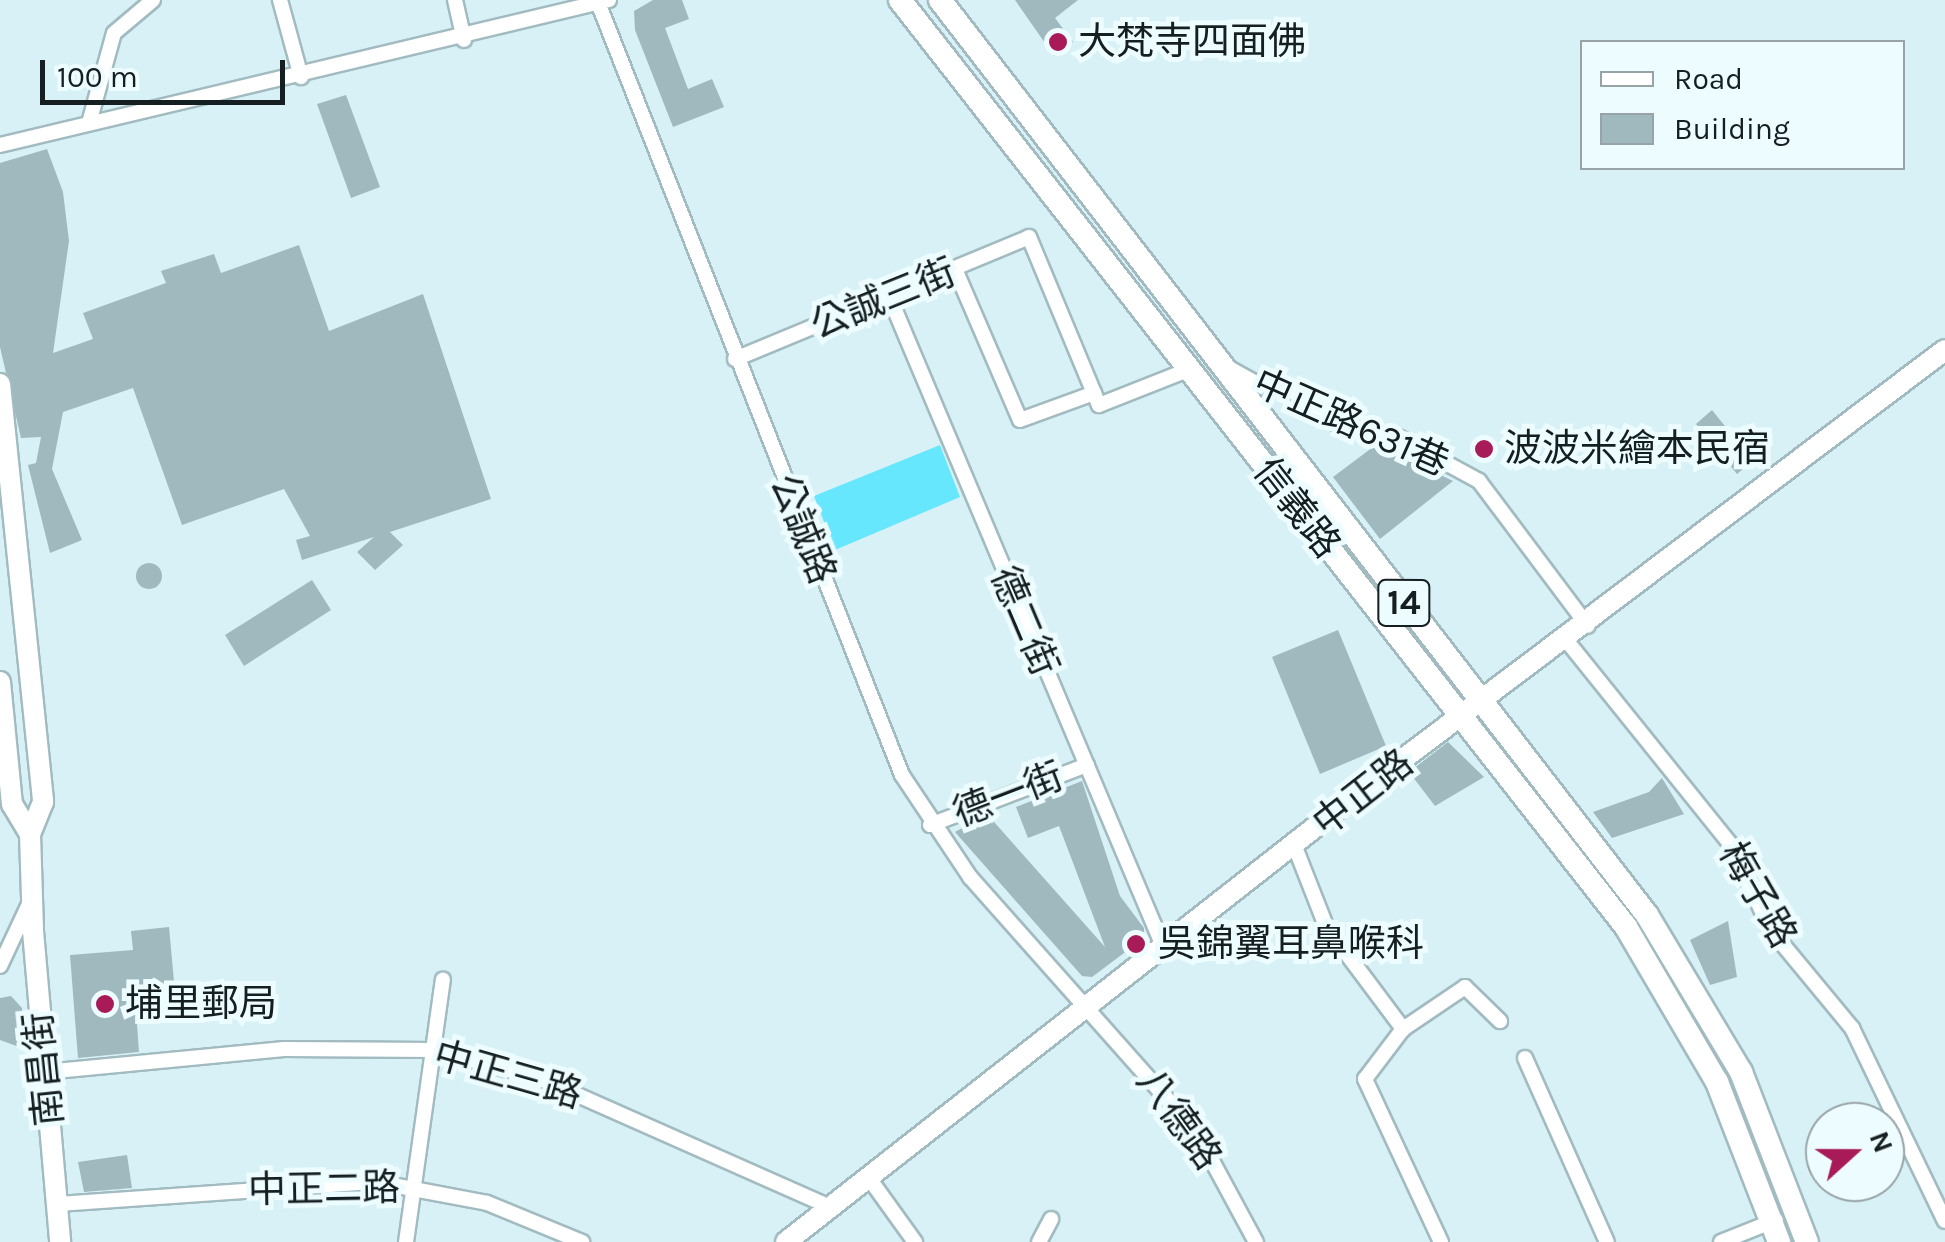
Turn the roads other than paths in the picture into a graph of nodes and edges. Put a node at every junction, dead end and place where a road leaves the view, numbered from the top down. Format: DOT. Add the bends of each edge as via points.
graph roads {
  1 [pos="153,0"];
  2 [pos="280,0"];
  3 [pos="455,0"];
  4 [pos="900,0"];
  5 [pos="940,0"];
  6 [pos="604,2"];
  7 [pos="464,40"];
  8 [pos="301,77"];
  9 [pos="89,123"];
  10 [pos="0,145"];
  11 [pos="955,269"];
  12 [pos="1155,279"];
  13 [pos="889,296"];
  14 [pos="1131,296"];
  15 [pos="1945,350"];
  16 [pos="735,359"];
  17 [pos="1222,364"];
  18 [pos="1188,370"];
  19 [pos="0,384"];
  20 [pos="1096,399"];
  21 [pos="24,584"];
  22 [pos="0,585"];
  23 [pos="1588,627"];
  24 [pos="1567,641"];
  25 [pos="0,682"];
  26 [pos="1470,711"];
  27 [pos="1087,765"];
  28 [pos="930,825"];
  29 [pos="30,834"];
  30 [pos="1294,846"];
  31 [pos="32,896"];
  32 [pos="1162,944"];
  33 [pos="0,966"];
  34 [pos="443,980"];
  35 [pos="1090,1004"];
  36 [pos="1500,1021"];
  37 [pos="1403,1030"];
  38 [pos="434,1050"];
  39 [pos="1524,1058"];
  40 [pos="45,1072"];
  41 [pos="869,1178"];
  42 [pos="411,1186"];
  43 [pos="58,1204"];
  44 [pos="830,1207"];
  45 [pos="1795,1211"];
  46 [pos="1051,1218"];
  47 [pos="1945,1222"];
  48 [pos="1775,1232"];
  49 [pos="60,1242"];
  50 [pos="406,1242"];
  51 [pos="582,1242"];
  52 [pos="786,1242"];
  53 [pos="915,1242"];
  54 [pos="1039,1242"];
  55 [pos="1256,1242"];
  56 [pos="1441,1242"];
  57 [pos="1607,1242"];
  58 [pos="1721,1242"];
  59 [pos="1807,1242"];
  1 -- 9 [label="street" via="114,34"];
  2 -- 8 [label="street"];
  3 -- 7 [label="street"];
  4 -- 14 [label="main road, 信義路 / 14"];
  5 -- 12 [label="main road, 信義路 / 14"];
  6 -- 7 [label="street"];
  6 -- 16 [label="street, 公誠路"];
  7 -- 8 [label="street"];
  8 -- 9 [label="street"];
  9 -- 10 [label="street"];
  11 -- 13 [label="street, 公誠三街"];
  11 -- 20 [label="street" via="1020,420"];
  11 -- 20 [label="street, 公誠三街" via="1030,237"];
  12 -- 14 [label="main road"];
  12 -- 17 [label="main road, 信義路 / 14"];
  13 -- 16 [label="street, 公誠三街"];
  13 -- 27 [label="street, 德二街"];
  14 -- 18 [label="main road, 信義路 / 14"];
  15 -- 23 [label="street, 中正路"];
  16 -- 28 [label="street, 公誠路" via="902,775"];
  17 -- 23 [label="street, 中正路631巷" via="1260,386 1287,388 1337,424 1398,437 1479,481"];
  17 -- 26 [label="main road, 信義路 / 14"];
  18 -- 20 [label="street"];
  18 -- 26 [label="main road, 信義路 / 14"];
  19 -- 21 [label="street"];
  21 -- 22 [label="street"];
  21 -- 29 [label="street" via="43,802"];
  23 -- 24 [label="street, 中正路"];
  24 -- 26 [label="street, 中正路"];
  24 -- 47 [label="street, 梅子路" via="1732,846 1770,929 1852,1028"];
  25 -- 29 [label="street" via="12,804"];
  26 -- 30 [label="street, 中正路"];
  26 -- 45 [label="main road, 信義路 / 14" via="1689,976 1741,1072"];
  26 -- 48 [label="main road, 信義路 / 14" via="1667,986 1717,1082"];
  27 -- 28 [label="street, 德一街"];
  27 -- 32 [label="street, 德二街"];
  28 -- 35 [label="street, 公誠路"];
  29 -- 31 [label="street, 南昌街"];
  30 -- 32 [label="street, 中正路"];
  30 -- 37 [label="street" via="1326,926"];
  31 -- 33 [label="street"];
  31 -- 40 [label="street, 南昌街"];
  32 -- 35 [label="street, 中正路"];
  34 -- 38 [label="street"];
  35 -- 41 [label="street, 中正路"];
  35 -- 55 [label="street, 八德路" via="1197,1133"];
  36 -- 37 [label="street" via="1465,987"];
  37 -- 56 [label="street" via="1365,1079"];
  38 -- 40 [label="street, 中正三路" via="284,1048"];
  38 -- 42 [label="street"];
  38 -- 44 [label="street, 中正三路" via="539,1078"];
  39 -- 57 [label="street"];
  40 -- 43 [label="street, 南昌街"];
  41 -- 44 [label="street, 中正路"];
  41 -- 53 [label="street"];
  42 -- 43 [label="street, 中正二路" via="336,1183"];
  42 -- 50 [label="street"];
  42 -- 51 [label="street, 中正二路" via="487,1203"];
  43 -- 49 [label="street, 南昌街"];
  44 -- 52 [label="street, 中正路"];
  45 -- 48 [label="street"];
  45 -- 59 [label="main road, 信義路 / 14"];
  46 -- 54 [label="street"];
  48 -- 58 [label="street"];
}
